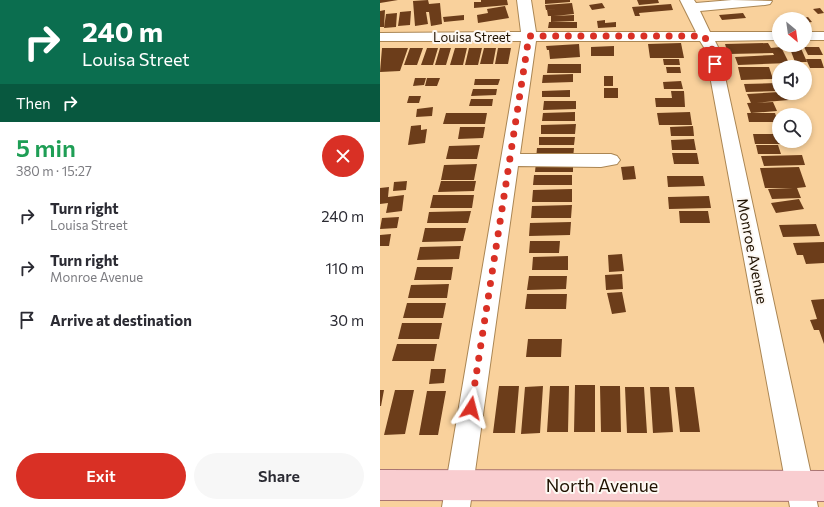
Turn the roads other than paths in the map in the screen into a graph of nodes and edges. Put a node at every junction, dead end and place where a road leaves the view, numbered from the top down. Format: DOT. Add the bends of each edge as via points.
graph roads {
  1 [pos="524,0"];
  2 [pos="765,1"];
  3 [pos="689,4"];
  4 [pos="529,36"];
  5 [pos="704,36"];
  6 [pos="772,36"];
  7 [pos="812,36"];
  8 [pos="824,36"];
  9 [pos="380,37"];
  10 [pos="510,160"];
  11 [pos="611,160"];
  12 [pos="380,485"];
  13 [pos="809,493"];
  14 [pos="457,496"];
  1 -- 4 [label="street"];
  2 -- 3 [label="street"];
  3 -- 5 [label="street, Monroe Avenue"];
  4 -- 5 [label="street, Louisa Street"];
  4 -- 9 [label="street, Louisa Street"];
  4 -- 10 [label="street"];
  5 -- 6 [label="street, Louisa Street"];
  5 -- 13 [label="street, Monroe Avenue" via="712,49"];
  7 -- 8 [label="street"];
  10 -- 11 [label="street"];
  10 -- 14 [label="street"];
  12 -- 14 [label="main road, North Avenue"];
  13 -- 14 [label="main road, North Avenue"];
}
